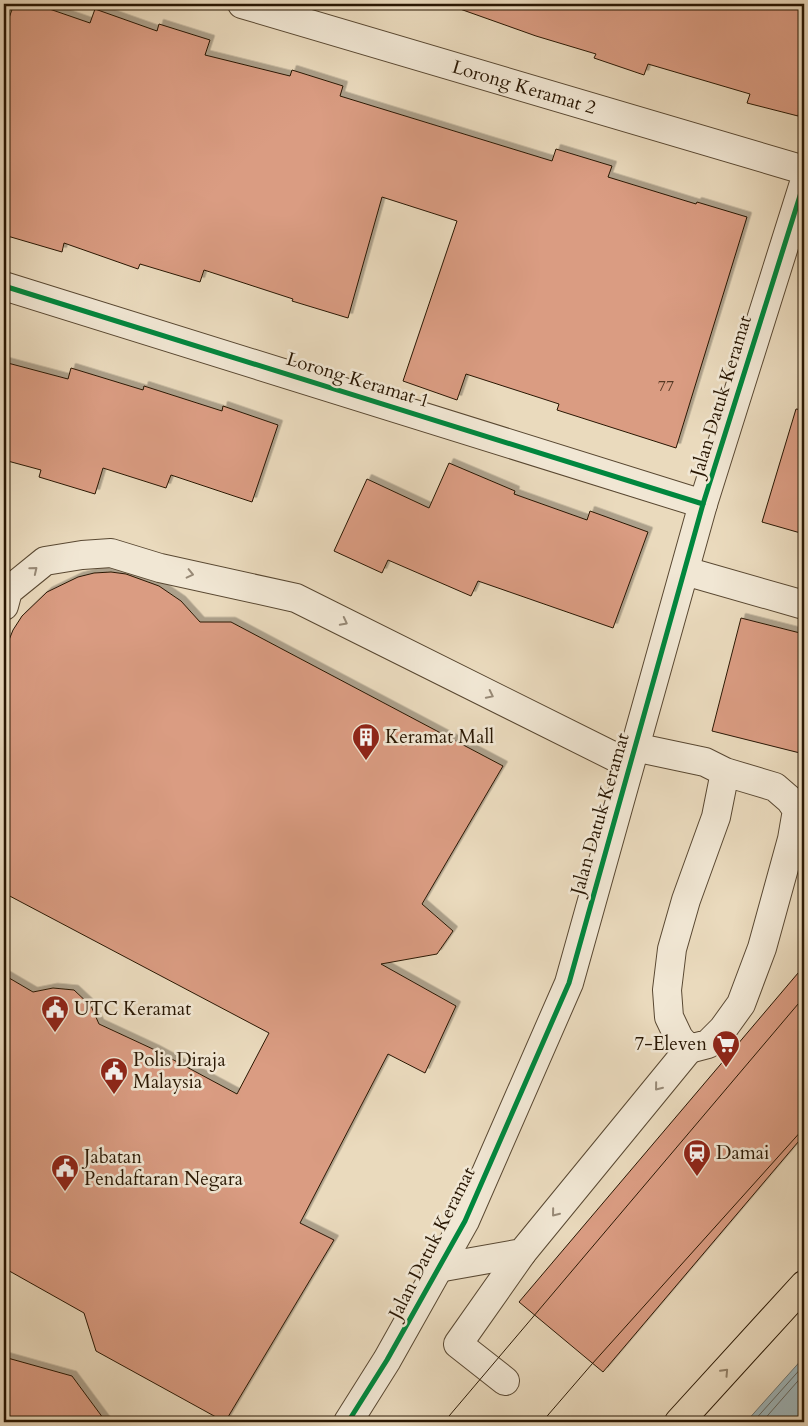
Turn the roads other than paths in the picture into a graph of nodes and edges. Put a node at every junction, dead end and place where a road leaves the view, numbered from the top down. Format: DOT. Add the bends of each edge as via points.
graph roads {
  1 [pos="242,4"];
  2 [pos="804,170"];
  3 [pos="804,183"];
  4 [pos="795,245"];
  5 [pos="4,286"];
  6 [pos="703,504"];
  7 [pos="685,571"];
  8 [pos="804,605"];
  9 [pos="4,606"];
  10 [pos="632,756"];
  11 [pos="725,772"];
  12 [pos="689,1049"];
  13 [pos="522,1253"];
  14 [pos="438,1268"];
  15 [pos="804,1285"];
  16 [pos="506,1381"];
  17 [pos="348,1422"];
  18 [pos="679,1422"];
  1 -- 2 [label="street, Lorong Keramat 2"];
  3 -- 4 [label="street, Jalan Datuk Keramat"];
  4 -- 6 [label="street, Jalan Datuk Keramat"];
  5 -- 6 [label="street, Lorong Keramat 1"];
  6 -- 7 [label="street, Jalan Datuk Keramat"];
  7 -- 8 [label="street"];
  7 -- 10 [label="street, Jalan Datuk Keramat"];
  9 -- 10 [label="street, one-way" via="8,591 45,561 111,553 160,568 296,598"];
  10 -- 11 [label="street" via="705,762"];
  10 -- 14 [label="street, Jalan Datuk Keramat" via="569,983 465,1221"];
  11 -- 12 [label="street" via="716,817 672,949 667,990 669,1017 679,1038"];
  11 -- 12 [label="street" via="775,787 797,810 792,840 762,948 741,1004 708,1044"];
  12 -- 13 [label="street, one-way"];
  13 -- 14 [label="street"];
  13 -- 16 [label="street" via="458,1344"];
  14 -- 17 [label="street, Jalan Datuk Keramat"];
  18 -- 15 [label="highway, one-way"];
}
